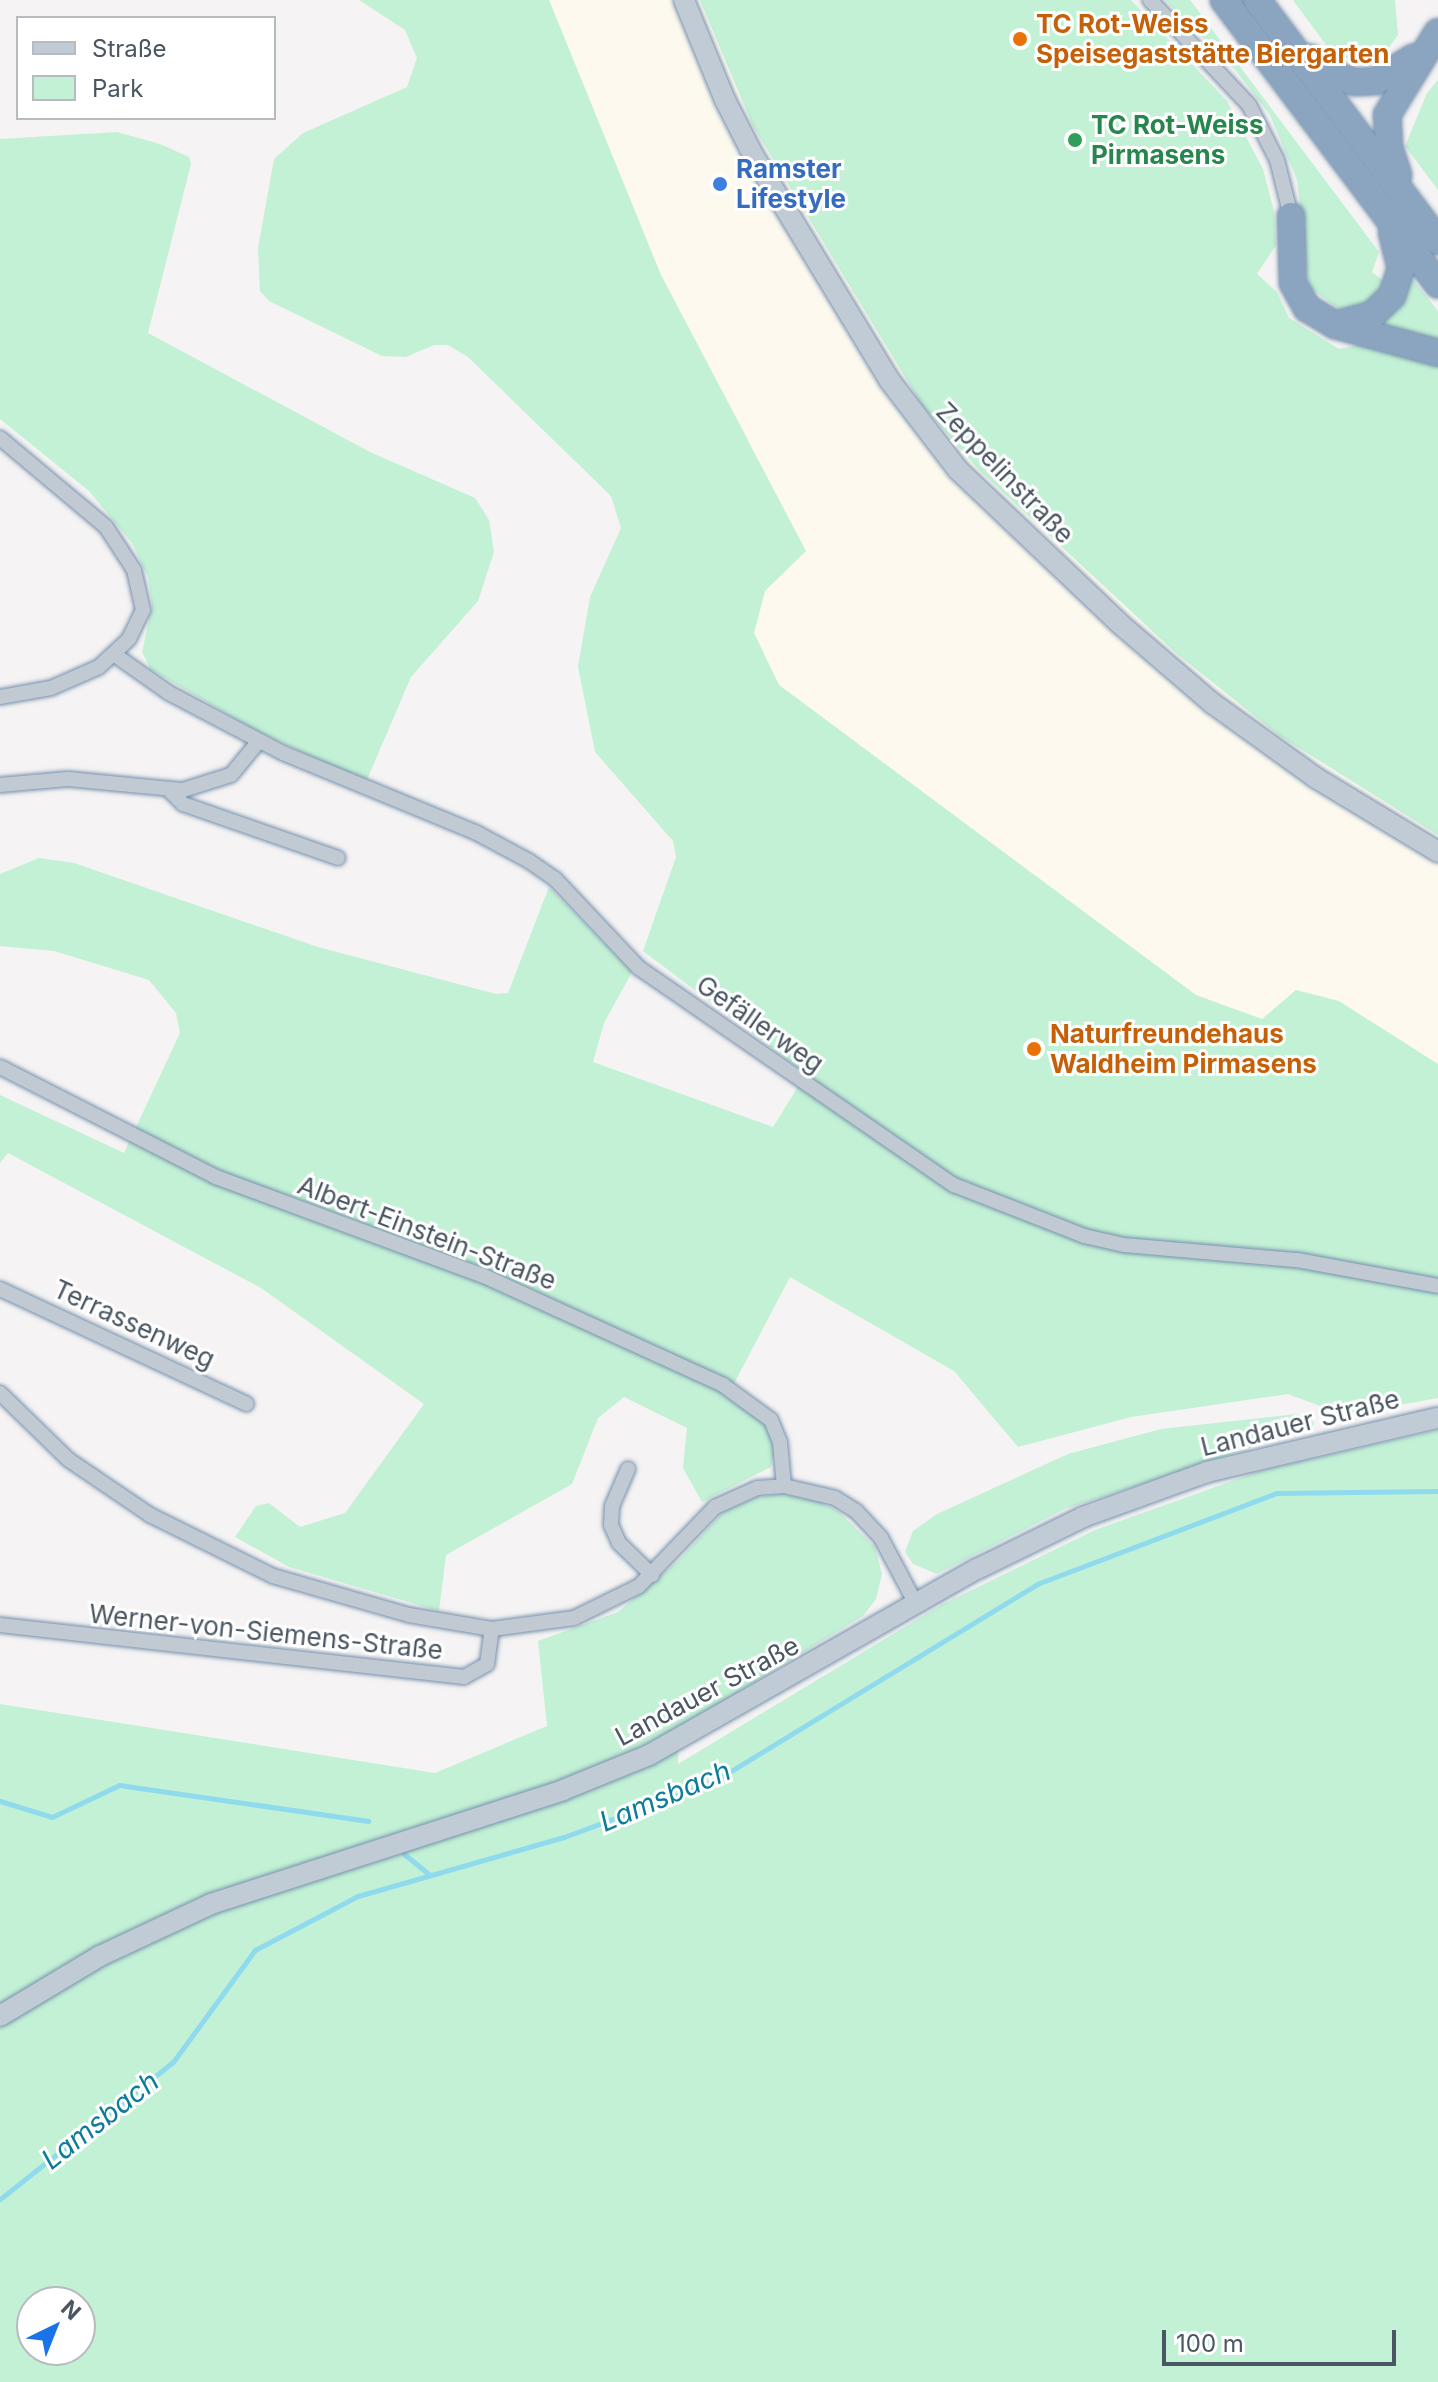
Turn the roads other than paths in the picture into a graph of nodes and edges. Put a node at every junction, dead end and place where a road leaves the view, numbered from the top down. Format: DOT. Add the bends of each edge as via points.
graph roads {
  1 [pos="684,0"];
  2 [pos="1150,0"];
  3 [pos="1224,0"];
  4 [pos="1257,0"];
  5 [pos="1281,32"];
  6 [pos="1430,41"];
  7 [pos="1373,198"];
  8 [pos="1413,208"];
  9 [pos="1291,216"];
  10 [pos="1438,241"];
  11 [pos="1438,284"];
  12 [pos="1335,325"];
  13 [pos="1438,353"];
  14 [pos="0,438"];
  15 [pos="115,655"];
  16 [pos="0,697"];
  17 [pos="259,741"];
  18 [pos="0,785"];
  19 [pos="169,790"];
  20 [pos="1438,852"];
  21 [pos="338,858"];
  22 [pos="0,1067"];
  23 [pos="1438,1286"];
  24 [pos="0,1289"];
  25 [pos="0,1393"];
  26 [pos="247,1404"];
  27 [pos="1438,1418"];
  28 [pos="628,1469"];
  29 [pos="784,1486"];
  30 [pos="652,1575"];
  31 [pos="916,1604"];
  32 [pos="0,1625"];
  33 [pos="492,1629"];
  34 [pos="0,2016"];
  1 -- 20 [label="main road, Zeppelinstraße" via="753,155 903,401 958,470 1212,703 1316,778"];
  2 -- 9 [label="street" via="1249,105 1277,160"];
  3 -- 7 [label="highway"];
  4 -- 5 [label="highway"];
  5 -- 6 [label="highway" via="1331,74 1356,82 1376,81"];
  5 -- 8 [label="highway"];
  6 -- 8 [label="highway" via="1395,96 1386,130 1394,166"];
  7 -- 11 [label="highway"];
  7 -- 12 [label="highway" via="1398,249 1398,284 1372,315"];
  8 -- 10 [label="highway"];
  9 -- 12 [label="highway" via="1298,297"];
  12 -- 13 [label="highway"];
  14 -- 15 [label="street" via="94,514 134,570 143,610 139,625"];
  15 -- 16 [label="street" via="78,679"];
  15 -- 17 [label="street, Gefällerweg" via="169,693"];
  17 -- 19 [label="street" via="231,775"];
  17 -- 23 [label="street, Gefällerweg" via="378,797 475,832 529,861 555,879 639,968 954,1185 1084,1236 1124,1245 1297,1260"];
  18 -- 19 [label="street" via="68,779"];
  19 -- 21 [label="street" via="192,808"];
  22 -- 29 [label="street, Albert-Einstein-Straße" via="216,1177 484,1276 723,1385 771,1420 780,1442"];
  24 -- 26 [label="street, Terrassenweg"];
  25 -- 33 [label="street" via="91,1477 205,1544 273,1576 332,1595"];
  27 -- 31 [label="main road, Landauer Straße" via="1280,1451 1144,1492 1029,1542"];
  28 -- 30 [label="street" via="612,1506 611,1525 619,1543"];
  29 -- 30 [label="street" via="757,1488 715,1507"];
  29 -- 31 [label="street" via="835,1498 856,1511 881,1538"];
  30 -- 33 [label="street" via="623,1597 574,1618"];
  31 -- 34 [label="main road, Landauer Straße" via="649,1755 563,1790 211,1904 100,1956"];
  32 -- 33 [label="street, Werner-von-Siemens-Straße" via="464,1677 487,1664"];
}
